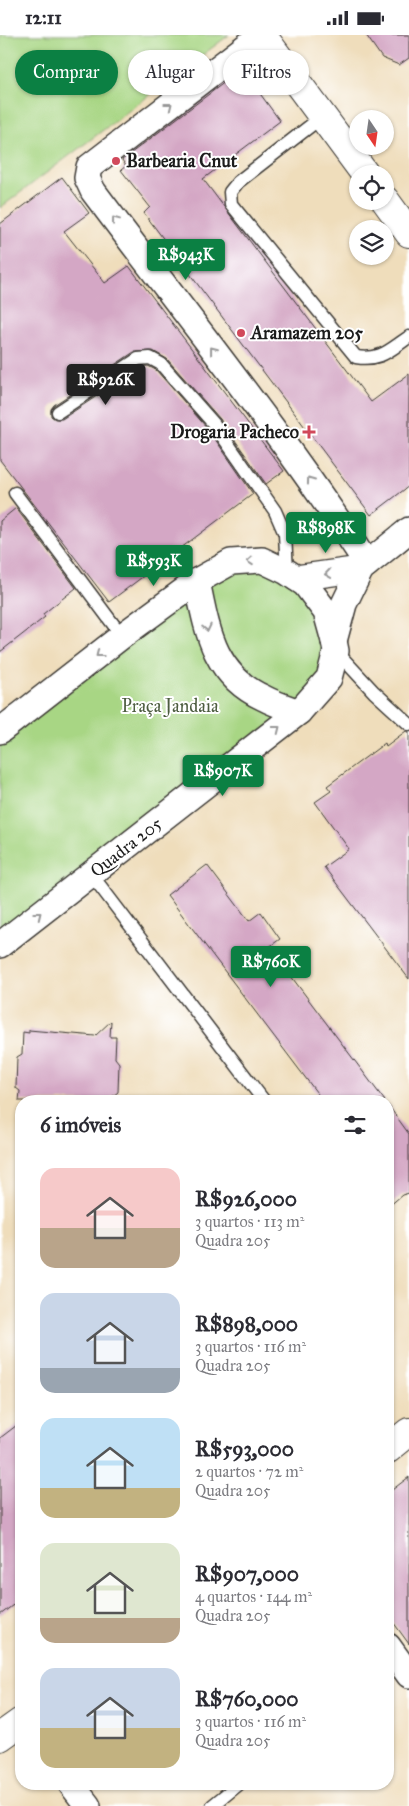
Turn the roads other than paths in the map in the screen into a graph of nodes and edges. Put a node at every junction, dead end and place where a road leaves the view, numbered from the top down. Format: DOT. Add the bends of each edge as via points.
graph roads {
  1 [pos="262,35"];
  2 [pos="322,116"];
  3 [pos="358,165"];
  4 [pos="392,210"];
  5 [pos="409,233"];
  6 [pos="409,337"];
  7 [pos="58,412"];
  8 [pos="15,493"];
  9 [pos="409,530"];
  10 [pos="364,566"];
  11 [pos="292,575"];
  12 [pos="197,581"];
  13 [pos="122,636"];
  14 [pos="335,646"];
  15 [pos="300,712"];
  16 [pos="409,724"];
  17 [pos="0,731"];
  18 [pos="91,874"];
  19 [pos="0,945"];
  20 [pos="259,1095"];
  21 [pos="409,1432"];
  22 [pos="394,1444"];
  23 [pos="394,1654"];
  24 [pos="409,1675"];
  25 [pos="15,1726"];
  26 [pos="0,1737"];
  27 [pos="76,1790"];
  28 [pos="232,1790"];
  29 [pos="88,1806"];
  30 [pos="212,1806"];
  1 -- 2 [label="street"];
  10 -- 1 [label="street, one-way" via="331,508 93,191 87,178 89,167"];
  2 -- 3 [label="street"];
  2 -- 6 [label="lane" via="238,182 230,192 231,204 356,357 370,359 382,355"];
  4 -- 5 [label="street"];
  7 -- 11 [label="lane" via="138,359 150,358 160,364 214,424 275,511 285,534"];
  8 -- 13 [label="lane"];
  9 -- 10 [label="street, Quadra 205"];
  10 -- 11 [label="street, one-way"];
  10 -- 14 [label="street, Quadra 205" via="344,604"];
  11 -- 12 [label="street, Quadra 205, one-way" via="262,560 231,562"];
  11 -- 14 [label="street, Quadra 205" via="305,584 326,612"];
  12 -- 13 [label="street, Quadra 205"];
  12 -- 15 [label="street, one-way" via="209,637 223,665 262,698"];
  13 -- 17 [label="street, Quadra 205, one-way"];
  14 -- 15 [label="street, Quadra 205" via="329,678"];
  14 -- 16 [label="lane" via="374,692"];
  18 -- 15 [label="street, Quadra 205, one-way"];
  19 -- 18 [label="street, Quadra 205, one-way"];
  18 -- 20 [label="lane"];
  21 -- 22 [label="street"];
  23 -- 24 [label="street"];
  25 -- 26 [label="street"];
  27 -- 29 [label="street"];
  28 -- 30 [label="lane"];
}
